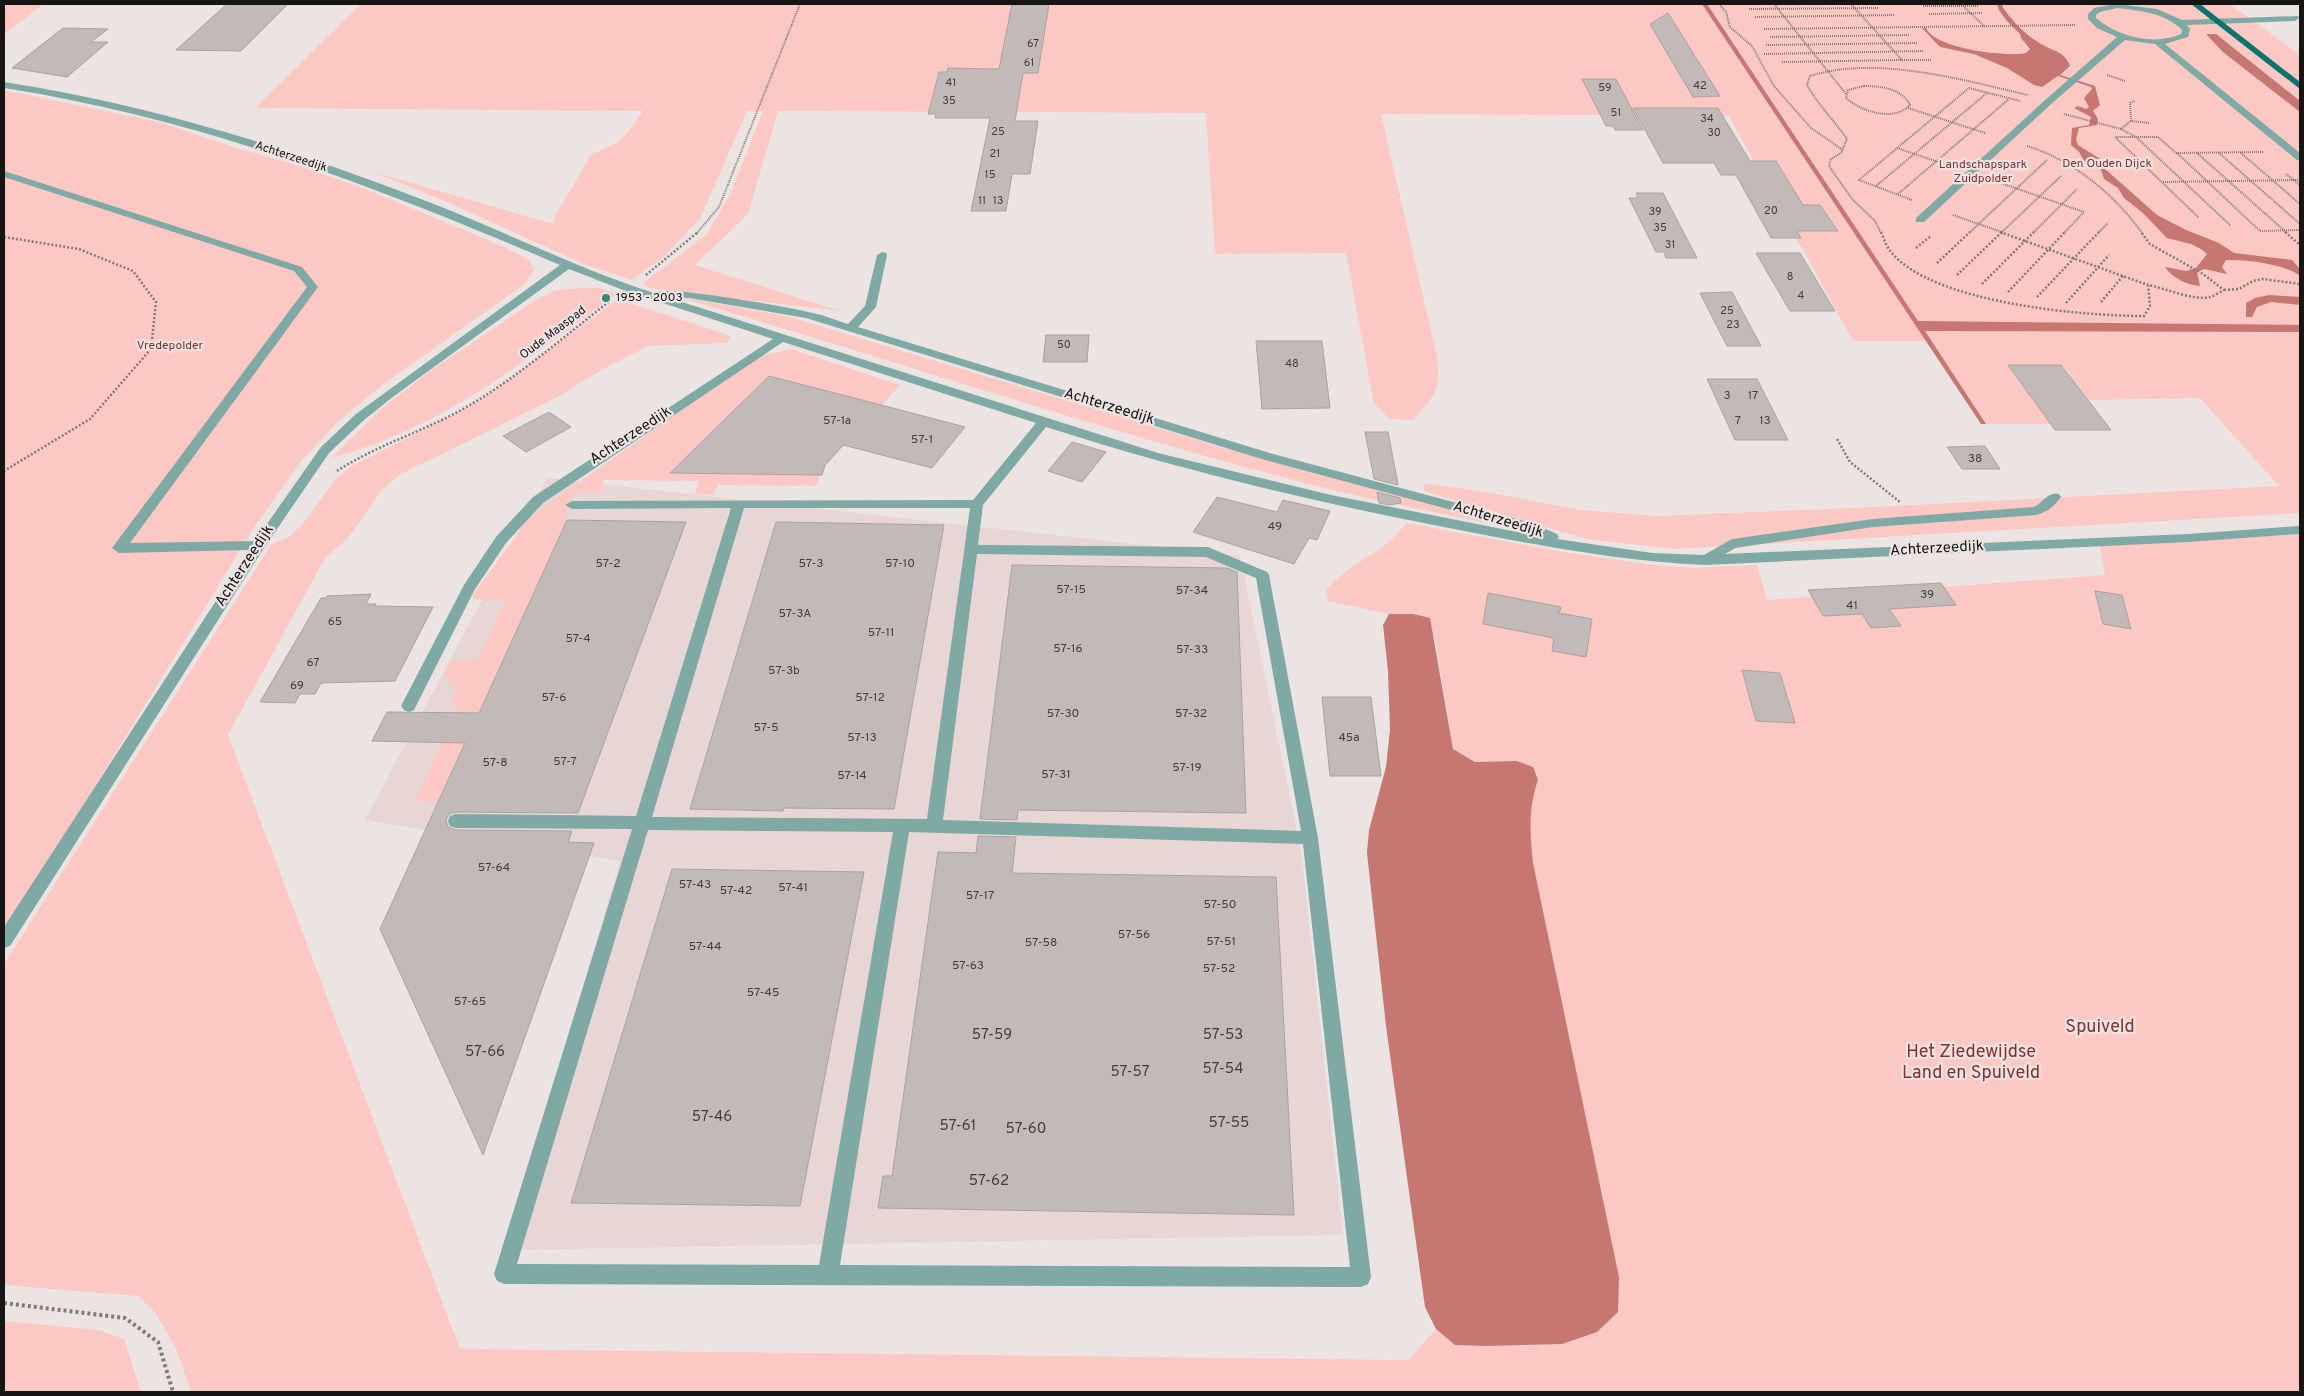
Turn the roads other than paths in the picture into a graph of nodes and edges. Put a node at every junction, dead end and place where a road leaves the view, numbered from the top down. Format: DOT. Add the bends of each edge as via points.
graph roads {
  1 [pos="2195,4"];
  2 [pos="2115,5"];
  3 [pos="2295,18"];
  4 [pos="2218,22"];
  5 [pos="2181,23"];
  6 [pos="2124,36"];
  7 [pos="2157,42"];
  8 [pos="4,85"];
  9 [pos="2300,86"];
  10 [pos="2297,155"];
  11 [pos="4,174"];
  12 [pos="1920,220"];
  13 [pos="882,255"];
  14 [pos="567,265"];
  15 [pos="639,292"];
  16 [pos="851,328"];
  17 [pos="780,339"];
  18 [pos="1043,422"];
  19 [pos="2054,497"];
  20 [pos="739,504"];
  21 [pos="977,504"];
  22 [pos="572,505"];
  23 [pos="2300,530"];
  24 [pos="259,545"];
  25 [pos="1574,547"];
  26 [pos="972,549"];
  27 [pos="1705,560"];
  28 [pos="409,706"];
  29 [pos="456,821"];
  30 [pos="641,823"];
  31 [pos="902,826"];
  32 [pos="934,826"];
  33 [pos="1310,838"];
  34 [pos="4,941"];
  35 [pos="828,1274"];
  1 -- 4 [label="main road"];
  2 -- 5 [label="street" via="2160,13"];
  2 -- 6 [label="street" via="2092,14 2092,19 2097,25"];
  3 -- 4 [label="street"];
  4 -- 5 [label="street"];
  4 -- 9 [label="main road"];
  5 -- 7 [label="street" via="2186,29 2185,35"];
  6 -- 7 [label="street"];
  6 -- 12 [label="street"];
  7 -- 10 [label="street"];
  8 -- 14 [label="street, Achterzeedijk" via="102,102 322,167 426,205"];
  11 -- 24 [label="street" via="298,269 313,287 119,548"];
  13 -- 16 [label="street" via="870,308"];
  14 -- 15 [label="street, Achterzeedijk"];
  14 -- 24 [label="street, Achterzeedijk" via="360,417 325,450"];
  15 -- 16 [label="street, Achterzeedijk" via="688,295 808,315"];
  15 -- 17 [label="street, Achterzeedijk"];
  16 -- 25 [label="street, Achterzeedijk" via="1269,457 1527,526"];
  17 -- 18 [label="street, Achterzeedijk"];
  17 -- 28 [label="street, Achterzeedijk" via="538,500 500,540 469,588"];
  18 -- 21 [label="street"];
  18 -- 25 [label="street, Achterzeedijk" via="1189,466 1281,489"];
  19 -- 27 [label="street" via="2036,511 1873,523 1732,544"];
  20 -- 21 [label="street"];
  20 -- 22 [label="street"];
  20 -- 30 [label="street"];
  21 -- 26 [label="street"];
  23 -- 27 [label="street, Achterzeedijk"];
  24 -- 34 [label="street, Achterzeedijk"];
  25 -- 27 [label="street, Achterzeedijk" via="1647,558"];
  26 -- 32 [label="street"];
  26 -- 33 [label="street" via="1208,552 1262,575"];
  29 -- 30 [label="street"];
  30 -- 31 [label="street"];
  30 -- 35 [label="street" via="504,1274"];
  31 -- 32 [label="street"];
  31 -- 35 [label="street"];
  32 -- 33 [label="street"];
  33 -- 35 [label="street" via="1361,1277"];
}
